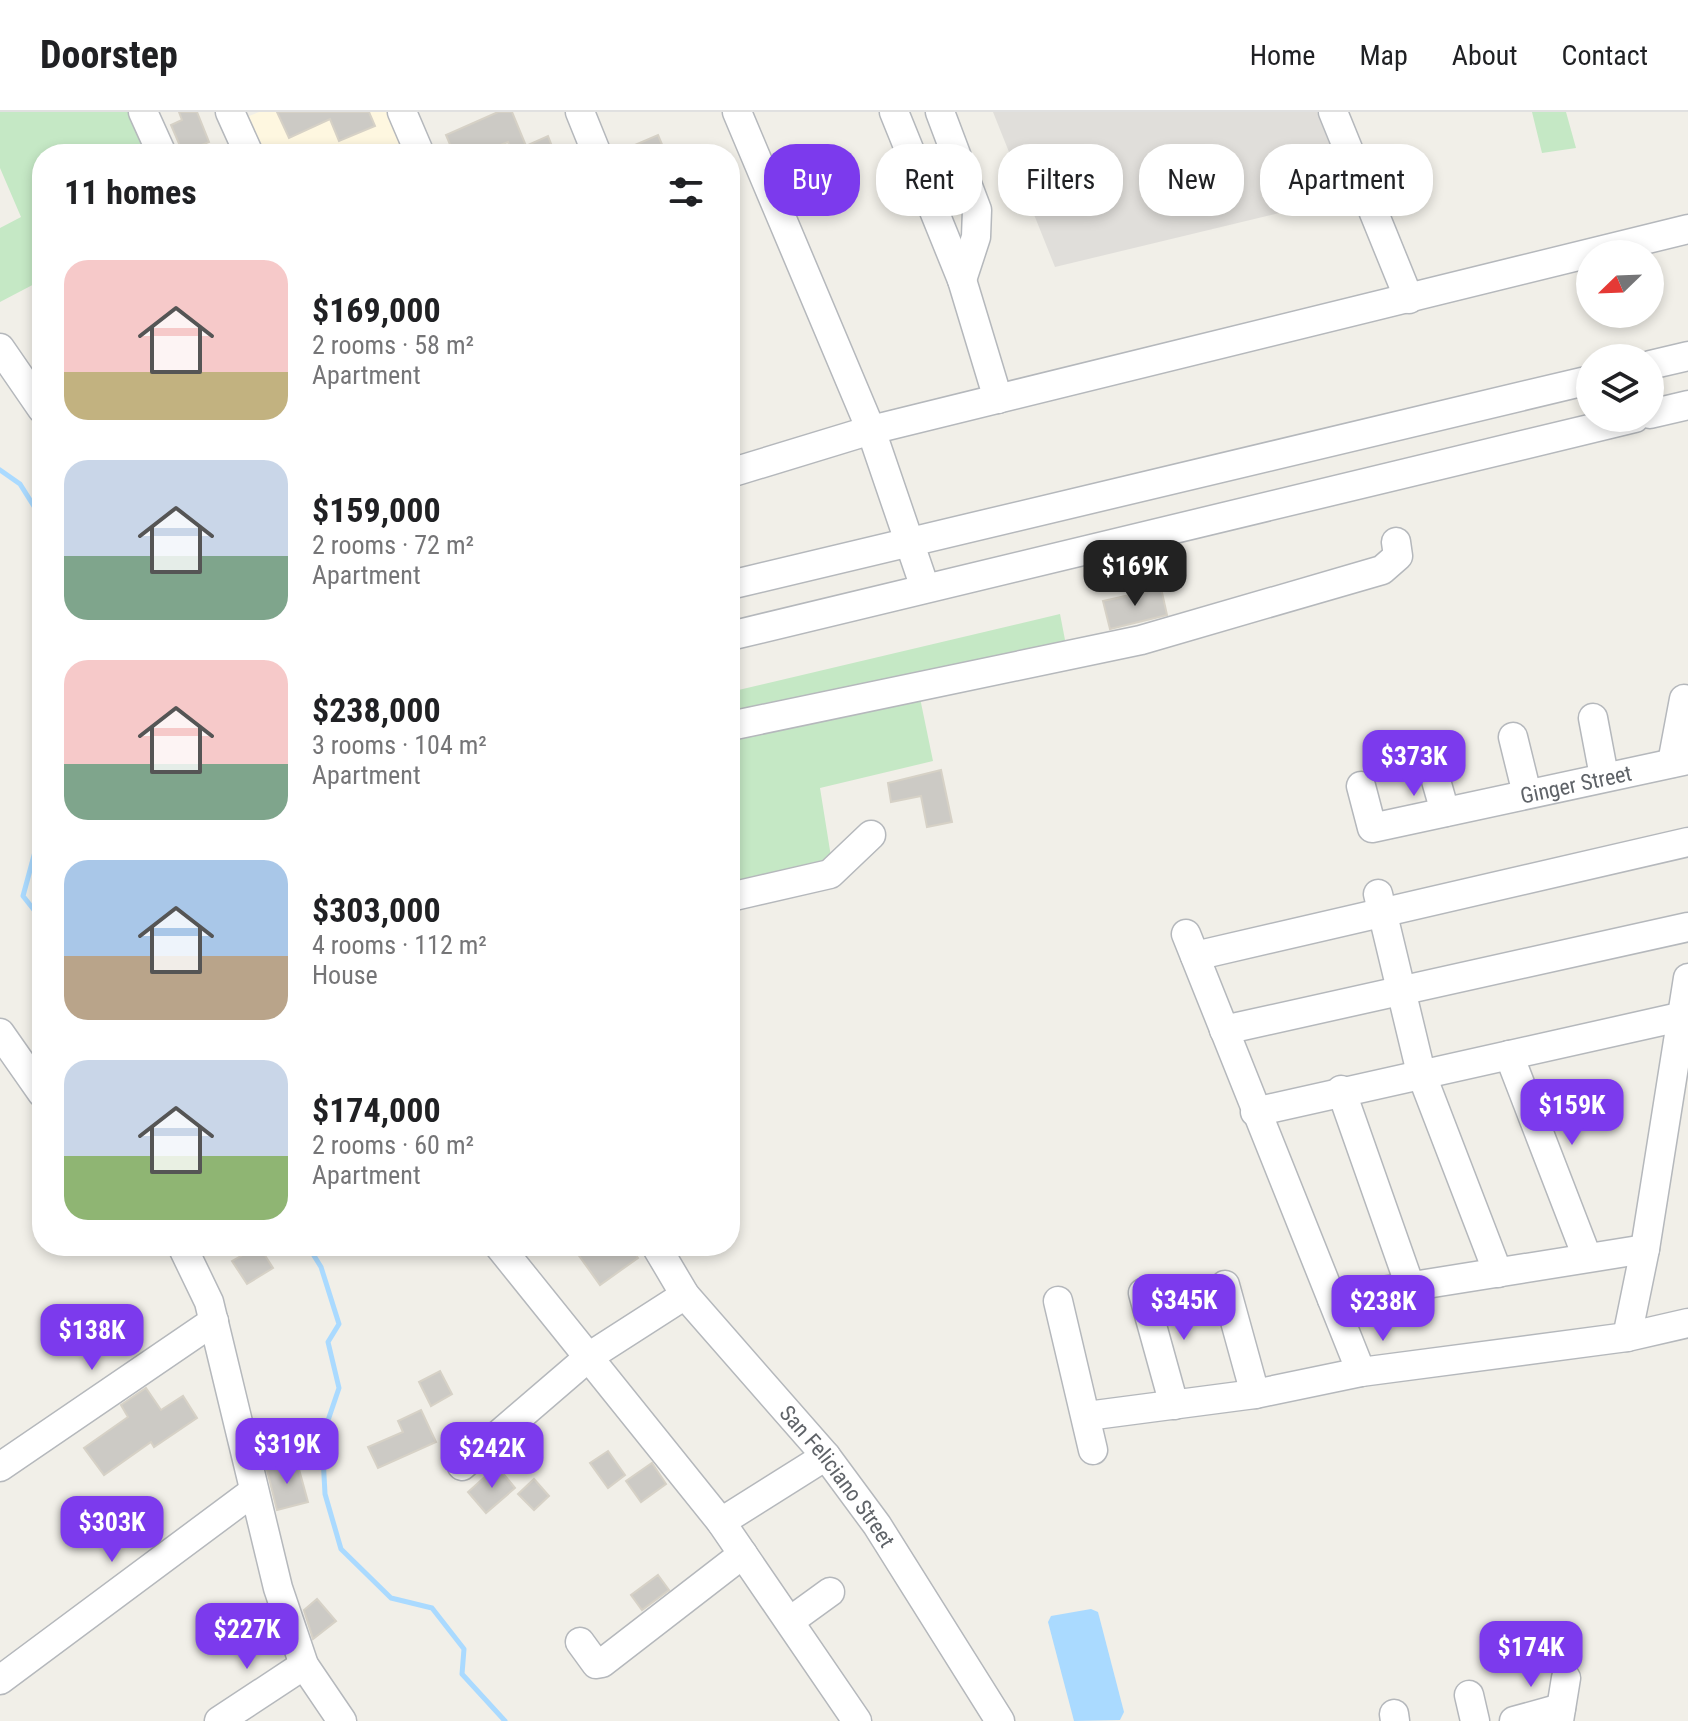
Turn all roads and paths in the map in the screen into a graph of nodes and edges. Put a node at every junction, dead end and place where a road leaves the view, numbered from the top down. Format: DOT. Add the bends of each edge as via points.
graph roads {
  1 [pos="143,112"];
  2 [pos="230,112"];
  3 [pos="402,112"];
  4 [pos="580,112"];
  5 [pos="737,112"];
  6 [pos="894,112"];
  7 [pos="940,112"];
  8 [pos="1333,112"];
  9 [pos="157,144"];
  10 [pos="244,144"];
  11 [pos="416,144"];
  12 [pos="593,144"];
  13 [pos="1688,229"];
  14 [pos="962,280"];
  15 [pos="1409,299"];
  16 [pos="0,348"];
  17 [pos="1688,356"];
  18 [pos="1664,362"];
  19 [pos="1576,383"];
  20 [pos="32,394"];
  21 [pos="998,399"];
  22 [pos="1688,405"];
  23 [pos="1664,411"];
  24 [pos="871,430"];
  25 [pos="1577,432"];
  26 [pos="740,470"];
  27 [pos="1396,542"];
  28 [pos="907,544"];
  29 [pos="740,583"];
  30 [pos="925,588"];
  31 [pos="740,634"];
  32 [pos="1684,699"];
  33 [pos="1593,718"];
  34 [pos="740,724"];
  35 [pos="1513,737"];
  36 [pos="1680,761"];
  37 [pos="1433,770"];
  38 [pos="1604,776"];
  39 [pos="1361,786"];
  40 [pos="1527,794"];
  41 [pos="1445,812"];
  42 [pos="871,835"];
  43 [pos="1688,842"];
  44 [pos="740,895"];
  45 [pos="1380,904"];
  46 [pos="1688,927"];
  47 [pos="1688,978"];
  48 [pos="1400,993"];
  49 [pos="1684,1016"];
  50 [pos="1224,1030"];
  51 [pos="0,1033"];
  52 [pos="1509,1055"];
  53 [pos="1421,1073"];
  54 [pos="32,1079"];
  55 [pos="1341,1090"];
  56 [pos="1255,1112"];
  57 [pos="1645,1249"];
  58 [pos="187,1256"];
  59 [pos="507,1256"];
  60 [pos="662,1256"];
  61 [pos="1587,1257"];
  62 [pos="1498,1273"];
  63 [pos="1225,1285"];
  64 [pos="1410,1286"];
  65 [pos="1143,1293"];
  66 [pos="685,1295"];
  67 [pos="1332,1299"];
  68 [pos="1058,1301"];
  69 [pos="214,1321"];
  70 [pos="1688,1323"];
  71 [pos="1627,1337"];
  72 [pos="590,1356"];
  73 [pos="1361,1372"];
  74 [pos="1255,1394"];
  75 [pos="1174,1405"];
  76 [pos="1087,1416"];
  77 [pos="1093,1450"];
  78 [pos="826,1456"];
  79 [pos="462,1466"];
  80 [pos="0,1467"];
  81 [pos="254,1491"];
  82 [pos="721,1522"];
  83 [pos="743,1554"];
  84 [pos="830,1592"];
  85 [pos="790,1621"];
  86 [pos="580,1642"];
  87 [pos="304,1665"];
  88 [pos="1566,1678"];
  89 [pos="0,1680"];
  90 [pos="1560,1714"];
  91 [pos="842,1715"];
  92 [pos="219,1721"];
  93 [pos="342,1721"];
  94 [pos="1000,1721"];
  95 [pos="1514,1721"];
  1 -- 9 [label="street"];
  2 -- 10 [label="street"];
  3 -- 11 [label="street"];
  4 -- 12 [label="street"];
  5 -- 24 [label="street"];
  6 -- 14 [label="street"];
  7 -- 14 [label="street" via="977,210 976,237"];
  8 -- 15 [label="street"];
  13 -- 15 [label="street"];
  14 -- 21 [label="street"];
  15 -- 21 [label="street"];
  16 -- 20 [label="street"];
  17 -- 18 [label="street"];
  19 -- 28 [label="street"];
  21 -- 24 [label="street"];
  22 -- 23 [label="street"];
  24 -- 26 [label="street"];
  24 -- 28 [label="street"];
  25 -- 30 [label="street"];
  27 -- 34 [label="street" via="1398,556 1382,570 1141,640"];
  28 -- 29 [label="street"];
  28 -- 30 [label="street"];
  30 -- 31 [label="street"];
  32 -- 36 [label="street"];
  33 -- 38 [label="street"];
  35 -- 40 [label="street"];
  36 -- 38 [label="street, Ginger Street"];
  37 -- 41 [label="street"];
  38 -- 40 [label="street, Ginger Street"];
  39 -- 41 [label="street, Ginger Street" via="1372,828"];
  40 -- 41 [label="street, Ginger Street"];
  42 -- 44 [label="street" via="830,874"];
  43 -- 45 [label="street"];
  45 -- 48 [label="street"];
  45 -- 50 [label="street" via="1190,945"];
  46 -- 48 [label="street"];
  47 -- 49 [label="street"];
  48 -- 50 [label="street"];
  48 -- 53 [label="street"];
  49 -- 52 [label="street"];
  49 -- 57 [label="street"];
  50 -- 56 [label="street"];
  51 -- 54 [label="street"];
  52 -- 53 [label="street"];
  52 -- 61 [label="street"];
  53 -- 55 [label="street"];
  53 -- 62 [label="street"];
  55 -- 56 [label="street"];
  55 -- 64 [label="street"];
  56 -- 67 [label="street"];
  57 -- 61 [label="street"];
  57 -- 71 [label="street"];
  58 -- 69 [label="street"];
  59 -- 72 [label="street"];
  60 -- 66 [label="street, San Feliciano Street"];
  61 -- 62 [label="street"];
  62 -- 64 [label="street"];
  63 -- 74 [label="street"];
  64 -- 67 [label="street"];
  65 -- 75 [label="street"];
  66 -- 72 [label="street"];
  66 -- 78 [label="street, San Feliciano Street"];
  67 -- 73 [label="street"];
  68 -- 76 [label="street"];
  69 -- 80 [label="street"];
  69 -- 81 [label="street"];
  70 -- 71 [label="street"];
  71 -- 73 [label="street"];
  72 -- 79 [label="street"];
  72 -- 82 [label="street"];
  73 -- 74 [label="street"];
  74 -- 75 [label="street"];
  75 -- 76 [label="street"];
  76 -- 77 [label="street"];
  78 -- 82 [label="street"];
  78 -- 94 [label="street, San Feliciano Street" via="877,1525"];
  81 -- 87 [label="street"];
  81 -- 89 [label="street"];
  82 -- 83 [label="street"];
  83 -- 85 [label="street"];
  83 -- 86 [label="street" via="602,1663 596,1664"];
  84 -- 85 [label="street"];
  85 -- 91 [label="street"];
  87 -- 92 [label="street"];
  87 -- 93 [label="street"];
  88 -- 90 [label="street"];
  90 -- 95 [label="street"];
}
